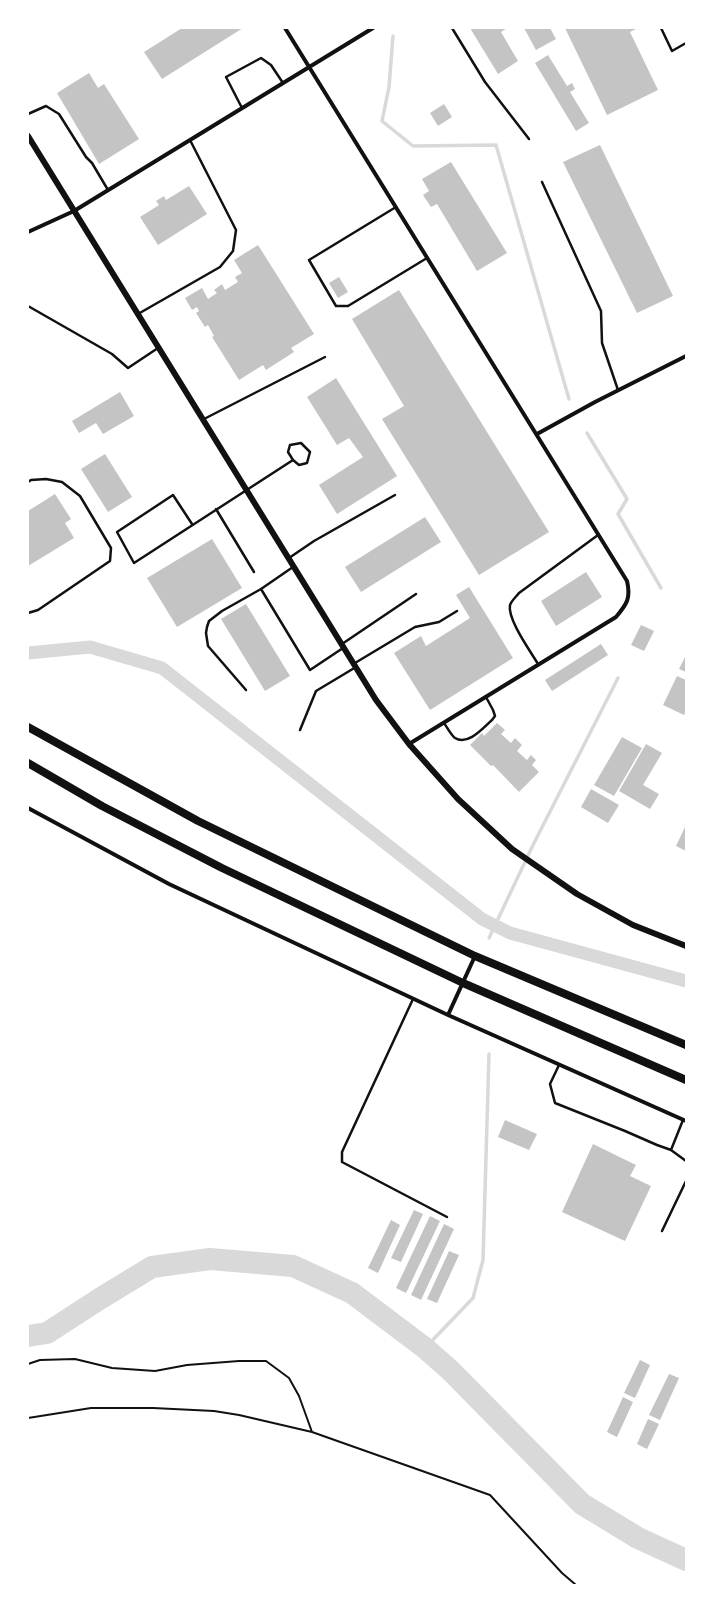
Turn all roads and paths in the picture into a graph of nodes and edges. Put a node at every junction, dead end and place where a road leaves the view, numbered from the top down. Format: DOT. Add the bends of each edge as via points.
graph roads {
  1 [pos="285,28"];
  2 [pos="374,28"];
  3 [pos="452,28"];
  4 [pos="661,28"];
  5 [pos="686,43"];
  6 [pos="310,67"];
  7 [pos="283,83"];
  8 [pos="242,108"];
  9 [pos="28,114"];
  10 [pos="28,136"];
  11 [pos="530,139"];
  12 [pos="190,140"];
  13 [pos="542,182"];
  14 [pos="108,190"];
  15 [pos="396,206"];
  16 [pos="74,211"];
  17 [pos="28,232"];
  18 [pos="428,257"];
  19 [pos="28,306"];
  20 [pos="138,314"];
  21 [pos="159,348"];
  22 [pos="686,356"];
  23 [pos="325,357"];
  24 [pos="618,390"];
  25 [pos="203,420"];
  26 [pos="538,434"];
  27 [pos="292,460"];
  28 [pos="28,482"];
  29 [pos="246,489"];
  30 [pos="395,495"];
  31 [pos="216,509"];
  32 [pos="192,524"];
  33 [pos="599,534"];
  34 [pos="288,558"];
  35 [pos="294,567"];
  36 [pos="254,572"];
  37 [pos="261,589"];
  38 [pos="416,594"];
  39 [pos="457,611"];
  40 [pos="28,613"];
  41 [pos="343,646"];
  42 [pos="538,664"];
  43 [pos="355,665"];
  44 [pos="246,690"];
  45 [pos="486,697"];
  46 [pos="444,722"];
  47 [pos="28,727"];
  48 [pos="300,730"];
  49 [pos="409,744"];
  50 [pos="28,763"];
  51 [pos="28,808"];
  52 [pos="686,946"];
  53 [pos="475,956"];
  54 [pos="463,982"];
  55 [pos="413,998"];
  56 [pos="448,1015"];
  57 [pos="686,1045"];
  58 [pos="560,1065"];
  59 [pos="686,1080"];
  60 [pos="685,1121"];
  61 [pos="671,1150"];
  62 [pos="686,1161"];
  63 [pos="686,1181"];
  64 [pos="447,1217"];
  65 [pos="662,1231"];
  66 [pos="28,1364"];
  67 [pos="28,1418"];
  68 [pos="312,1432"];
  69 [pos="576,1585"];
  1 -- 6 [label="street"];
  2 -- 6 [label="street"];
  3 -- 11 [label="lane" via="485,82"];
  4 -- 5 [label="lane" via="672,51"];
  6 -- 7 [label="street"];
  6 -- 15 [label="street"];
  7 -- 8 [label="street"];
  7 -- 8 [label="lane" via="271,65 261,58 226,77"];
  8 -- 12 [label="street"];
  9 -- 14 [label="lane" via="46,106 59,114"];
  10 -- 16 [label="street"];
  12 -- 14 [label="street"];
  12 -- 20 [label="lane" via="236,230 233,251 220,267"];
  13 -- 24 [label="lane" via="601,311 602,343"];
  14 -- 16 [label="street"];
  15 -- 18 [label="street"];
  15 -- 18 [label="lane" via="310,260 336,306 348,306"];
  16 -- 17 [label="street"];
  16 -- 20 [label="street"];
  18 -- 26 [label="street"];
  19 -- 21 [label="lane" via="112,354 128,368"];
  20 -- 21 [label="street"];
  21 -- 25 [label="street"];
  22 -- 24 [label="street"];
  23 -- 25 [label="lane"];
  24 -- 26 [label="street"];
  25 -- 29 [label="street"];
  26 -- 33 [label="street"];
  27 -- 27 [label="lane" via="288,452 290,445 301,443 310,452 307,463 299,465"];
  27 -- 29 [label="lane"];
  28 -- 40 [label="lane" via="46,479 62,482 80,496 111,548 110,561 38,610"];
  29 -- 31 [label="lane"];
  29 -- 34 [label="street"];
  30 -- 34 [label="lane"];
  31 -- 32 [label="lane"];
  31 -- 36 [label="lane"];
  32 -- 32 [label="lane" via="134,563 117,532 173,495"];
  33 -- 42 [label="lane" via="519,593 510,606 512,619"];
  33 -- 42 [label="street" via="627,581 628,600 616,617"];
  34 -- 35 [label="street"];
  35 -- 37 [label="lane"];
  35 -- 41 [label="street"];
  37 -- 41 [label="lane" via="310,670"];
  37 -- 44 [label="lane" via="209,620 207,627 208,646"];
  38 -- 41 [label="lane"];
  39 -- 43 [label="lane" via="439,622 415,627"];
  41 -- 43 [label="street"];
  42 -- 45 [label="street"];
  43 -- 48 [label="lane" via="316,691"];
  43 -- 49 [label="street" via="376,700"];
  45 -- 46 [label="street"];
  45 -- 46 [label="lane" via="495,716 468,739 463,741 454,738"];
  46 -- 49 [label="street"];
  47 -- 53 [label="highway" via="198,821"];
  49 -- 52 [label="street" via="458,799 519,853 577,894 602,908 634,925"];
  50 -- 54 [label="highway" via="102,806 222,868"];
  51 -- 55 [label="street" via="169,884"];
  53 -- 54 [label="street"];
  53 -- 57 [label="highway"];
  54 -- 56 [label="street"];
  54 -- 59 [label="highway"];
  55 -- 56 [label="street"];
  55 -- 64 [label="lane" via="342,1152 342,1162"];
  56 -- 58 [label="street"];
  58 -- 60 [label="street"];
  58 -- 61 [label="lane" via="550,1084 555,1103"];
  60 -- 61 [label="lane"];
  61 -- 62 [label="lane"];
  63 -- 65 [label="lane"];
  66 -- 68 [label="path" via="40,1360 75,1359 112,1368 155,1371 187,1365 266,1361 289,1378 299,1396"];
  67 -- 68 [label="path" via="91,1408 214,1411"];
  68 -- 69 [label="path" via="490,1496"];
}
